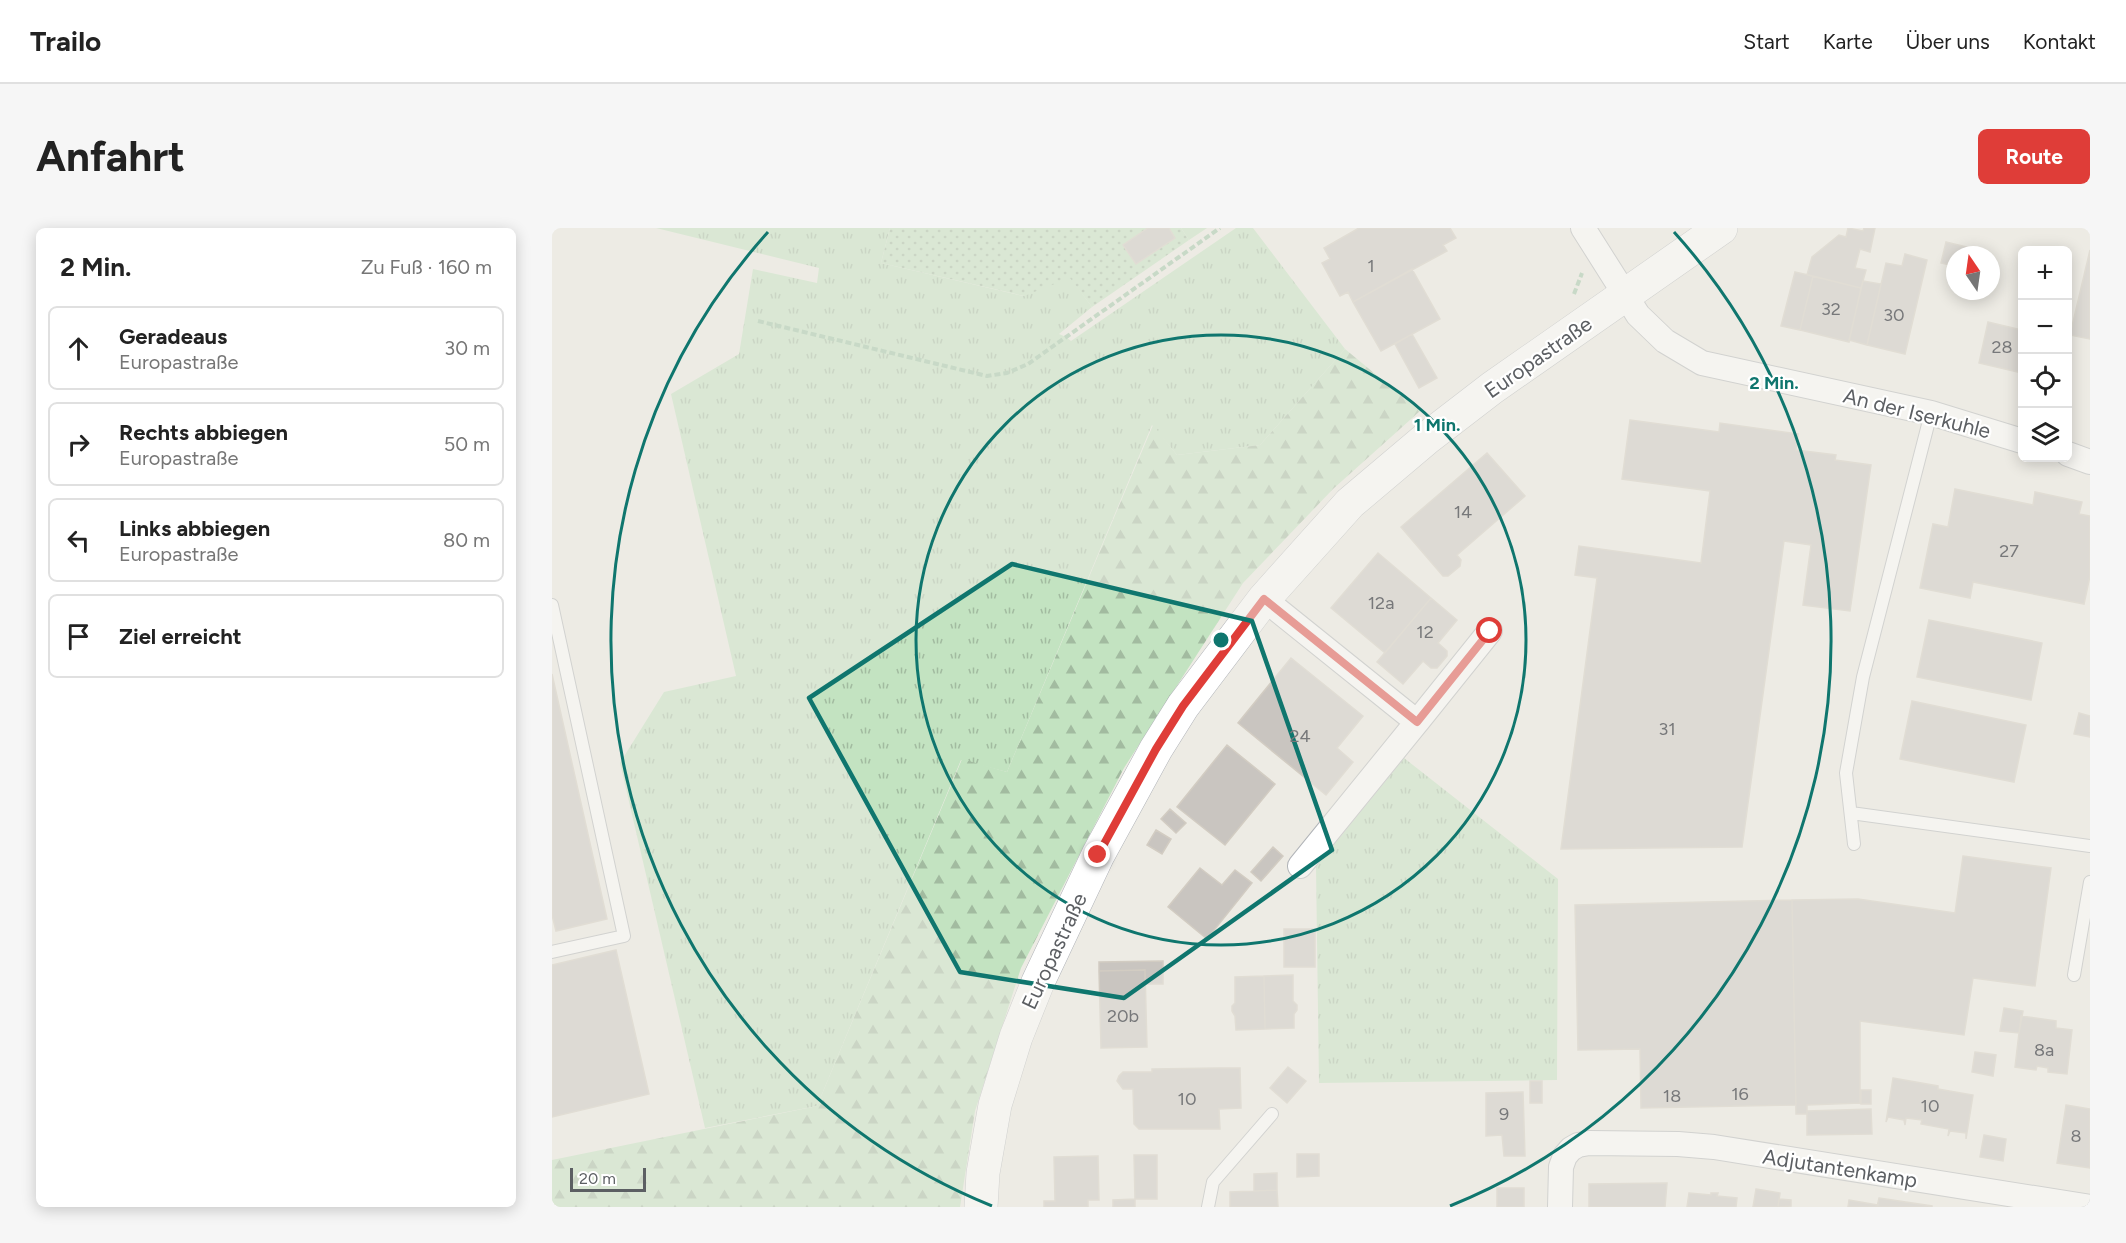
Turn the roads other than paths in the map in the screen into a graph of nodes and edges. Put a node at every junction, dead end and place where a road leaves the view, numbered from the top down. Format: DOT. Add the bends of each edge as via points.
graph roads {
  1 [pos="1583,228"];
  2 [pos="1721,228"];
  3 [pos="1625,296"];
  4 [pos="1931,413"];
  5 [pos="2018,440"];
  6 [pos="2072,456"];
  7 [pos="2090,462"];
  8 [pos="1264,599"];
  9 [pos="552,605"];
  10 [pos="1490,631"];
  11 [pos="1417,722"];
  12 [pos="1851,813"];
  13 [pos="1854,844"];
  14 [pos="2090,846"];
  15 [pos="1300,866"];
  16 [pos="2090,882"];
  17 [pos="552,952"];
  18 [pos="2074,975"];
  19 [pos="1272,1114"];
  20 [pos="981,1207"];
  21 [pos="1208,1207"];
  22 [pos="1560,1207"];
  23 [pos="2090,1207"];
  1 -- 3 [label="street, An der Iserkuhle"];
  2 -- 3 [label="street, Europastraße"];
  3 -- 4 [label="street, An der Iserkuhle" via="1638,315 1665,340 1702,363"];
  3 -- 8 [label="street, Europastraße" via="1427,438 1350,503"];
  4 -- 5 [label="street, An der Iserkuhle"];
  4 -- 12 [label="lane" via="1863,677 1846,773"];
  6 -- 7 [label="street"];
  8 -- 11 [label="street"];
  8 -- 20 [label="street, Europastraße" via="1183,706 1156,749 1098,855 1038,982 995,1105"];
  9 -- 17 [label="lane" via="624,936"];
  10 -- 11 [label="street"];
  11 -- 15 [label="street"];
  12 -- 13 [label="lane"];
  12 -- 14 [label="lane"];
  16 -- 18 [label="lane"];
  19 -- 21 [label="lane" via="1213,1182"];
  22 -- 23 [label="street, Adjutantenkamp" via="1565,1156 1571,1149 1589,1143 1714,1147"];
}
